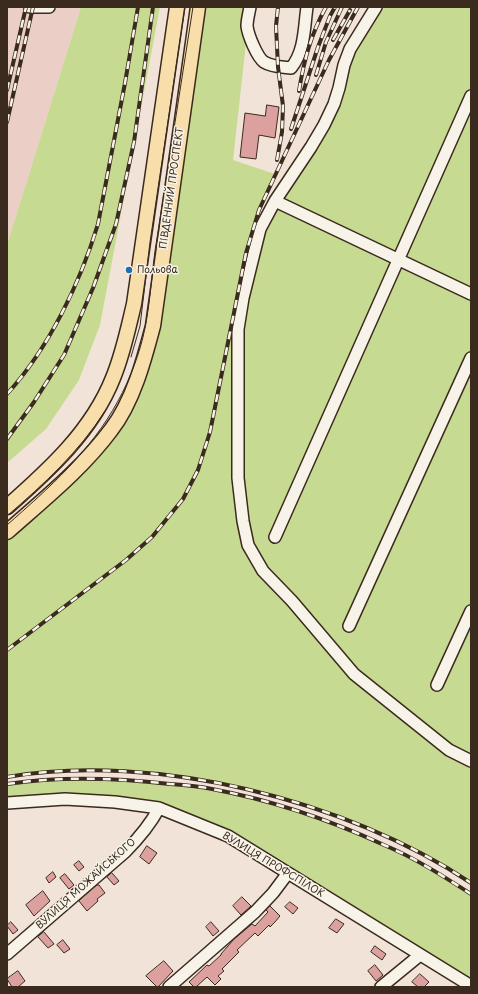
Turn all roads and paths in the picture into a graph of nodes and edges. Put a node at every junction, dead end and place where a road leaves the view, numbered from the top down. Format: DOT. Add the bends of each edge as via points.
graph roads {
  1 [pos="30,7"];
  2 [pos="49,7"];
  3 [pos="177,7"];
  4 [pos="198,7"];
  5 [pos="250,7"];
  6 [pos="307,7"];
  7 [pos="376,7"];
  8 [pos="471,96"];
  9 [pos="274,201"];
  10 [pos="399,260"];
  11 [pos="471,294"];
  12 [pos="471,358"];
  13 [pos="7,507"];
  14 [pos="7,532"];
  15 [pos="276,537"];
  16 [pos="471,611"];
  17 [pos="349,626"];
  18 [pos="437,685"];
  19 [pos="471,761"];
  20 [pos="7,803"];
  21 [pos="159,808"];
  22 [pos="288,873"];
  23 [pos="7,954"];
  24 [pos="420,955"];
  25 [pos="471,986"];
  26 [pos="169,987"];
  27 [pos="381,987"];
  1 -- 2 [label="street"];
  3 -- 13 [label="main road, ПІВДЕННИЙ ПРОСПЕКТ" via="134,304 125,343 103,398 85,428 44,474"];
  4 -- 14 [label="main road, ПІВДЕННИЙ ПРОСПЕКТ" via="153,326 138,377 112,430 72,473"];
  5 -- 6 [label="street" via="247,25 257,52 264,62 292,68 302,47"];
  7 -- 9 [label="street" via="350,50 334,104 324,125"];
  8 -- 10 [label="street"];
  9 -- 10 [label="street"];
  9 -- 19 [label="street" via="260,229 238,320 238,478 248,545 263,571 354,674 449,750"];
  10 -- 11 [label="street"];
  10 -- 15 [label="street"];
  12 -- 17 [label="street"];
  16 -- 18 [label="street"];
  20 -- 21 [label="street, ВУЛИЦЯ ПРОФСПІЛОК" via="65,799"];
  21 -- 22 [label="street, ВУЛИЦЯ ПРОФСПІЛОК" via="228,836"];
  21 -- 23 [label="street, ВУЛИЦЯ МОЖАЙСЬКОГО" via="148,826 125,852"];
  22 -- 24 [label="street, ВУЛИЦЯ ПРОФСПІЛОК"];
  22 -- 26 [label="street" via="255,912"];
  24 -- 25 [label="street, ВУЛИЦЯ ПРОФСПІЛОК"];
  24 -- 27 [label="street"];
}
